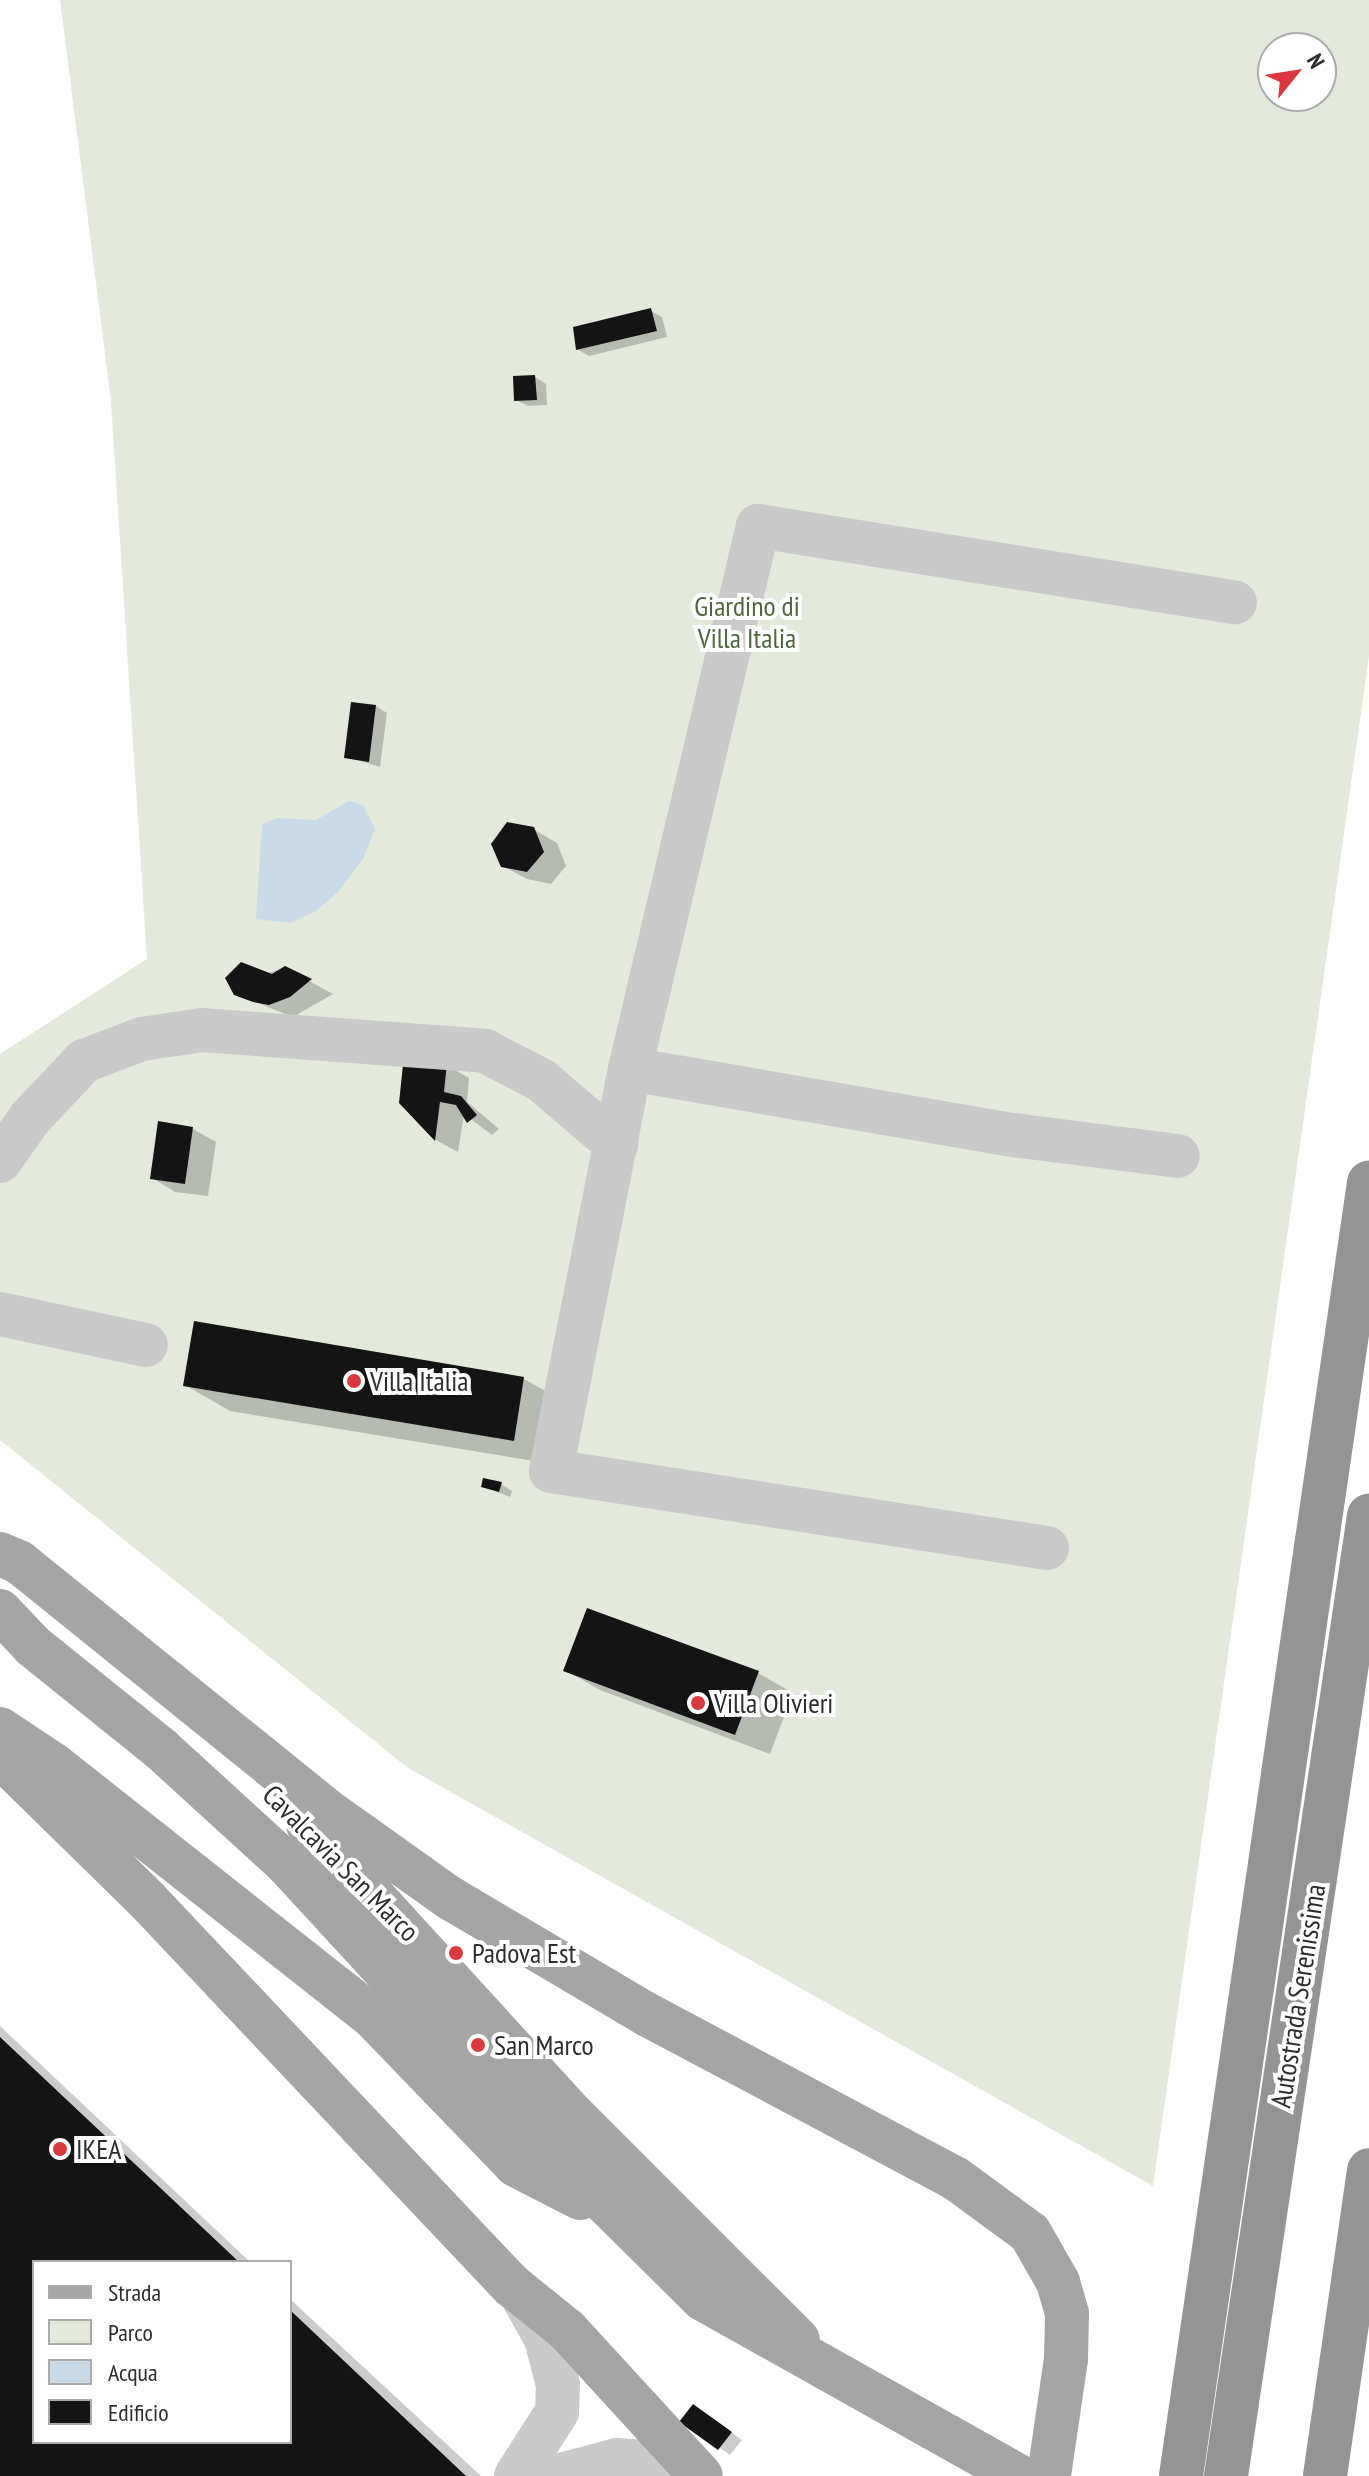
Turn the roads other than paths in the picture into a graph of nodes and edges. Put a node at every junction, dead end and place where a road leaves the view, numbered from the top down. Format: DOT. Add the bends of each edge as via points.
graph roads {
  1 [pos="1235,602"];
  2 [pos="630,1069"];
  3 [pos="616,1144"];
  4 [pos="1178,1156"];
  5 [pos="0,1161"];
  6 [pos="1369,1183"];
  7 [pos="0,1314"];
  8 [pos="146,1345"];
  9 [pos="1369,1516"];
  10 [pos="1047,1548"];
  11 [pos="0,1554"];
  12 [pos="0,1574"];
  13 [pos="0,1611"];
  14 [pos="0,1729"];
  15 [pos="0,1756"];
  16 [pos="1369,2170"];
  17 [pos="611,2214"];
  18 [pos="523,2297"];
  19 [pos="816,2360"];
  20 [pos="1010,2472"];
  21 [pos="516,2476"];
  22 [pos="557,2476"];
  23 [pos="674,2476"];
  24 [pos="701,2476"];
  25 [pos="1049,2476"];
  26 [pos="1181,2476"];
  27 [pos="1226,2476"];
  28 [pos="1325,2476"];
  1 -- 2 [label="lane" via="758,526"];
  2 -- 3 [label="lane"];
  2 -- 4 [label="lane" via="1014,1135"];
  3 -- 5 [label="lane" via="541,1080 485,1051 202,1030 142,1039 84,1061 30,1118"];
  3 -- 10 [label="lane" via="551,1471"];
  6 -- 26 [label="highway"];
  7 -- 8 [label="lane"];
  9 -- 27 [label="highway, Autostrada Serenissima"];
  11 -- 25 [label="main road" via="19,1562 333,1815 450,1898 648,2015 955,2178 1030,2233 1058,2282 1067,2314"];
  12 -- 19 [label="main road, Cavalcavia San Marco" via="221,1746 348,1863 573,2115"];
  13 -- 17 [label="main road, Cavalcavia San Marco" via="33,1646 161,1749 287,1864"];
  14 -- 17 [label="main road" via="54,1765 374,2018 516,2165"];
  15 -- 18 [label="main road" via="148,1901"];
  16 -- 28 [label="highway"];
  17 -- 19 [label="main road, Cavalcavia San Marco" via="703,2299 747,2328"];
  18 -- 21 [label="lane" via="546,2339 558,2385 557,2412"];
  18 -- 24 [label="main road" via="567,2330"];
  19 -- 20 [label="main road, Cavalcavia San Marco"];
  22 -- 23 [label="lane" via="617,2460 647,2462"];
}
